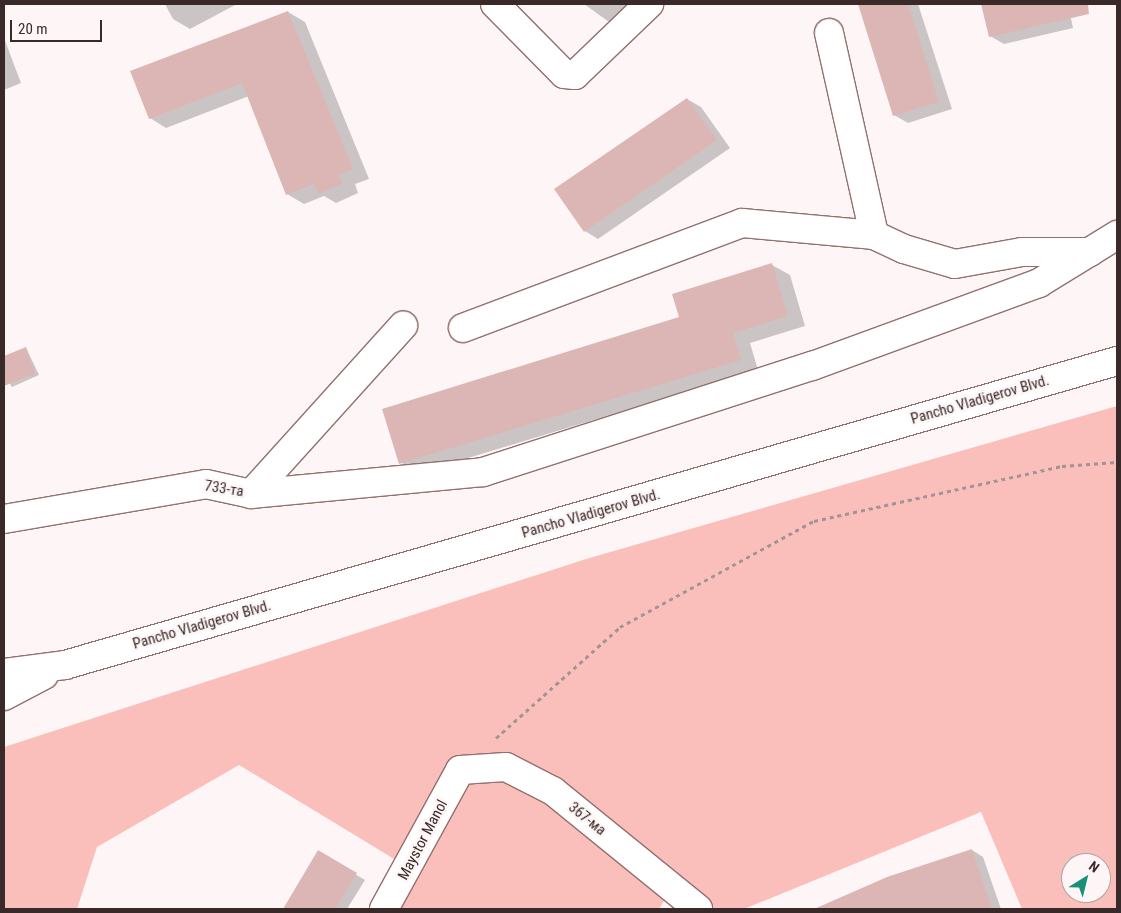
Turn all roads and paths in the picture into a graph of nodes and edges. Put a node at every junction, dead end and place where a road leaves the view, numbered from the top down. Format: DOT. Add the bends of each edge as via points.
graph roads {
  1 [pos="495,4"];
  2 [pos="650,4"];
  3 [pos="829,33"];
  4 [pos="874,234"];
  5 [pos="1117,235"];
  6 [pos="1090,252"];
  7 [pos="403,326"];
  8 [pos="463,328"];
  9 [pos="1117,361"];
  10 [pos="1117,462"];
  11 [pos="251,494"];
  12 [pos="4,519"];
  13 [pos="65,665"];
  14 [pos="4,674"];
  15 [pos="4,696"];
  16 [pos="460,770"];
  17 [pos="384,909"];
  18 [pos="698,909"];
  1 -- 2 [label="street" via="564,74 575,75"];
  3 -- 4 [label="street"];
  4 -- 6 [label="street" via="955,264 1022,252"];
  4 -- 8 [label="street" via="742,223"];
  5 -- 6 [label="street"];
  6 -- 11 [label="street" via="1039,283 848,352 483,472"];
  7 -- 11 [label="street, 733-та"];
  9 -- 13 [label="street, Pancho Vladigerov Blvd."];
  10 -- 16 [label="path" via="1062,466 814,521 620,627"];
  11 -- 12 [label="street, 733-та" via="206,484"];
  13 -- 14 [label="street, Pancho Vladigerov Blvd."];
  13 -- 15 [label="street, Pancho Vladigerov Blvd."];
  16 -- 17 [label="street, Maystor Manol"];
  16 -- 18 [label="street, 367-ма" via="506,767 553,791"];
}
